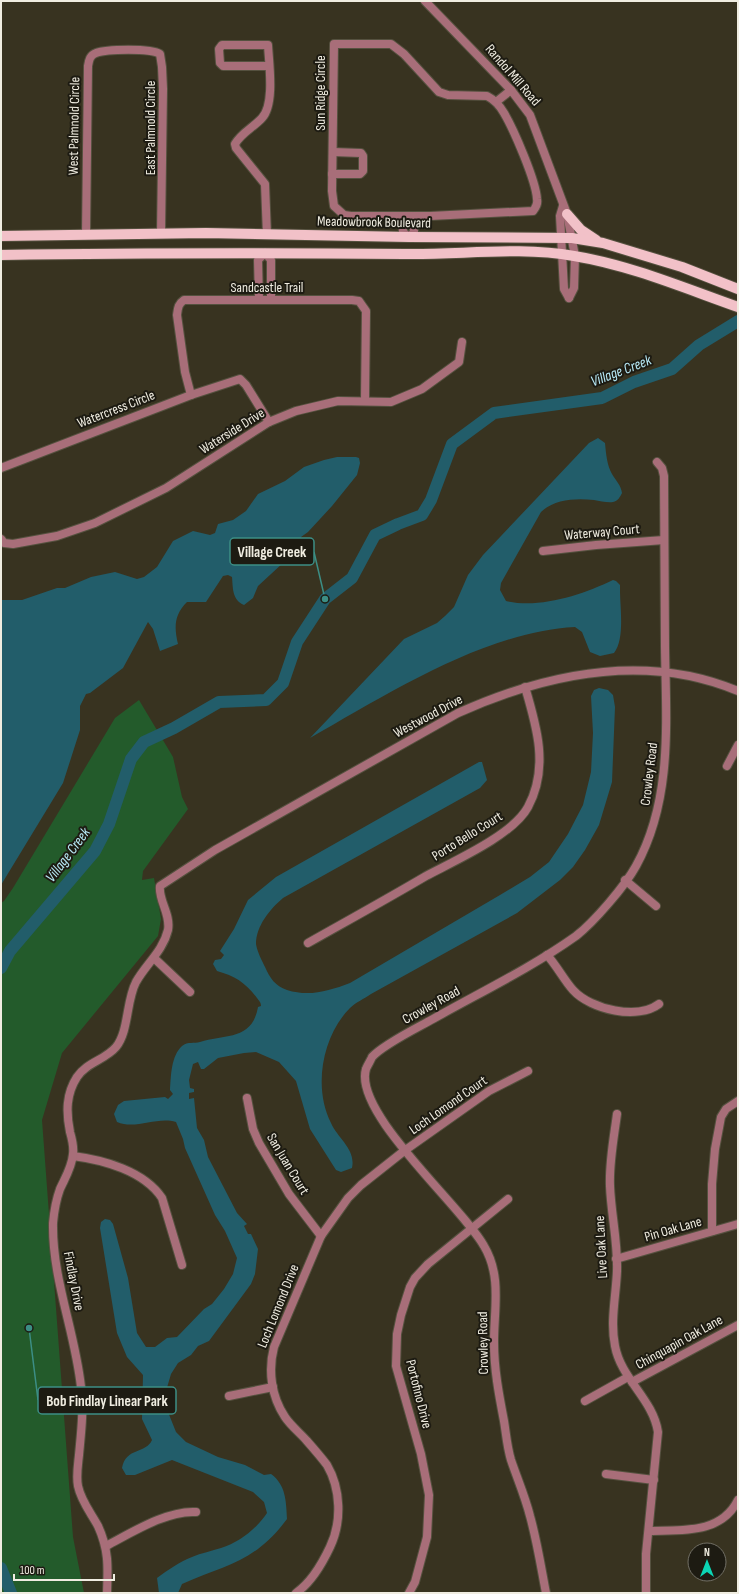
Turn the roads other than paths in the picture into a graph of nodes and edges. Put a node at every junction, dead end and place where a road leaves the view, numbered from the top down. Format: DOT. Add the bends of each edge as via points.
graph roads {
  1 [pos="425,1"];
  2 [pos="129,51"];
  3 [pos="269,66"];
  4 [pos="511,90"];
  5 [pos="496,102"];
  6 [pos="333,152"];
  7 [pos="332,174"];
  8 [pos="565,210"];
  9 [pos="402,216"];
  10 [pos="413,216"];
  11 [pos="161,233"];
  12 [pos="267,234"];
  13 [pos="86,235"];
  14 [pos="1,236"];
  15 [pos="409,237"];
  16 [pos="567,237"];
  17 [pos="603,243"];
  18 [pos="86,253"];
  19 [pos="265,253"];
  20 [pos="562,254"];
  21 [pos="1,255"];
  22 [pos="575,256"];
  23 [pos="738,289"];
  24 [pos="258,300"];
  25 [pos="271,300"];
  26 [pos="738,307"];
  27 [pos="462,342"];
  28 [pos="191,395"];
  29 [pos="365,400"];
  30 [pos="269,422"];
  31 [pos="657,462"];
  32 [pos="1,468"];
  33 [pos="2,540"];
  34 [pos="664,540"];
  35 [pos="542,551"];
  36 [pos="666,671"];
  37 [pos="526,687"];
  38 [pos="738,690"];
  39 [pos="738,745"];
  40 [pos="727,766"];
  41 [pos="625,880"];
  42 [pos="160,886"];
  43 [pos="656,906"];
  44 [pos="308,943"];
  45 [pos="547,955"];
  46 [pos="154,958"];
  47 [pos="190,992"];
  48 [pos="659,1004"];
  49 [pos="528,1071"];
  50 [pos="247,1098"];
  51 [pos="738,1101"];
  52 [pos="617,1114"];
  53 [pos="404,1152"];
  54 [pos="73,1156"];
  55 [pos="508,1199"];
  56 [pos="738,1224"];
  57 [pos="473,1227"];
  58 [pos="712,1231"];
  59 [pos="321,1236"];
  60 [pos="616,1259"];
  61 [pos="182,1265"];
  62 [pos="738,1324"];
  63 [pos="630,1379"];
  64 [pos="273,1387"];
  65 [pos="229,1396"];
  66 [pos="585,1401"];
  67 [pos="606,1474"];
  68 [pos="654,1480"];
  69 [pos="738,1500"];
  70 [pos="196,1512"];
  71 [pos="650,1531"];
  72 [pos="106,1546"];
  73 [pos="107,1593"];
  74 [pos="296,1593"];
  75 [pos="410,1593"];
  76 [pos="546,1593"];
  77 [pos="646,1593"];
  1 -- 4 [label="street, Randol Mill Road"];
  2 -- 11 [label="street, East Palmnold Circle" via="160,54 163,142"];
  2 -- 13 [label="street, West Palmnold Circle" via="96,53 89,60"];
  3 -- 3 [label="street" via="268,45 222,45 219,48 220,63 223,66"];
  3 -- 12 [label="street" via="269,103 266,112 235,144 266,184"];
  4 -- 5 [label="street"];
  4 -- 8 [label="street, Randol Mill Road" via="530,115"];
  5 -- 6 [label="street, Sun Ridge Circle" via="487,96 440,92 391,44 336,44 333,46"];
  5 -- 10 [label="street, Sun Ridge Circle" via="504,113 528,168 537,198 533,211"];
  6 -- 7 [label="street, Sun Ridge Circle"];
  6 -- 7 [label="street" via="361,153 363,171 360,174"];
  7 -- 9 [label="street, Sun Ridge Circle" via="334,206 339,212 351,216"];
  8 -- 16 [label="street, Randol Mill Road"];
  8 -- 17 [label="main road" via="581,230"];
  9 -- 10 [label="street, Sun Ridge Circle"];
  9 -- 15 [label="street" via="403,232"];
  10 -- 15 [label="street" via="414,232"];
  11 -- 12 [label="main road, Meadowbrook Boulevard"];
  11 -- 13 [label="main road, Meadowbrook Boulevard"];
  12 -- 15 [label="main road, Meadowbrook Boulevard"];
  12 -- 19 [label="main road"];
  13 -- 14 [label="main road, Meadowbrook Boulevard"];
  13 -- 18 [label="main road"];
  15 -- 16 [label="main road, Meadowbrook Boulevard"];
  16 -- 17 [label="main road, Meadowbrook Boulevard"];
  16 -- 20 [label="street, Randol Mill Road"];
  16 -- 22 [label="street, Randol Mill Road"];
  17 -- 23 [label="main road, Meadowbrook Boulevard"];
  18 -- 19 [label="main road"];
  18 -- 21 [label="main road"];
  19 -- 20 [label="main road"];
  19 -- 24 [label="street" via="258,260"];
  19 -- 25 [label="street" via="271,260"];
  20 -- 22 [label="main road"];
  20 -- 22 [label="street, Randol Mill Road" via="564,289 569,298 574,288"];
  22 -- 26 [label="main road" via="636,271"];
  24 -- 25 [label="street, Sandcastle Trail"];
  24 -- 28 [label="street, Sandcastle Trail" via="184,300 178,307 185,372"];
  25 -- 29 [label="street, Sandcastle Trail" via="359,301 366,311"];
  27 -- 29 [label="street, Waterside Drive" via="459,362 422,389 391,402"];
  28 -- 30 [label="street, Watercress Circle" via="240,379"];
  28 -- 32 [label="street, Watercress Circle"];
  29 -- 30 [label="street, Waterside Drive" via="338,401 296,411"];
  30 -- 33 [label="street, Waterside Drive" via="166,488 95,523 57,536 13,544"];
  31 -- 34 [label="street, Crowley Road" via="664,476"];
  34 -- 35 [label="street, Waterway Court"];
  34 -- 36 [label="street, Crowley Road"];
  36 -- 37 [label="street, Westwood Drive" via="608,670"];
  36 -- 38 [label="street, Westwood Drive" via="714,681"];
  36 -- 41 [label="street, Crowley Road" via="667,730 660,804 636,867"];
  37 -- 42 [label="street, Westwood Drive" via="458,713 216,850"];
  37 -- 44 [label="street, Porto Bello Court" via="539,738 540,765 524,814 494,839"];
  39 -- 40 [label="street"];
  41 -- 43 [label="street"];
  41 -- 45 [label="street, Crowley Road" via="580,933"];
  42 -- 46 [label="street, Findlay Drive" via="168,929 164,942"];
  45 -- 48 [label="street" via="573,991 585,999 625,1012 645,1011"];
  45 -- 53 [label="street, Crowley Road" via="412,1031 372,1057 366,1068 365,1080 369,1096"];
  46 -- 47 [label="street"];
  46 -- 54 [label="street, Findlay Drive" via="136,982 119,1042 110,1052 86,1066 70,1091 67,1109"];
  49 -- 53 [label="street, Loch Lomond Court" via="489,1091"];
  50 -- 59 [label="street, San Juan Court" via="253,1129 259,1143 289,1194"];
  51 -- 58 [label="street" via="726,1109 721,1117 712,1184"];
  52 -- 60 [label="street, Live Oak Lane" via="610,1185"];
  53 -- 57 [label="street, Crowley Road"];
  53 -- 59 [label="street, Loch Lomond Drive" via="348,1198"];
  54 -- 61 [label="street" via="131,1172 158,1192"];
  54 -- 72 [label="street, Findlay Drive" via="72,1165 57,1199 53,1221 54,1255 82,1388 78,1486"];
  55 -- 57 [label="street, Portofino Drive"];
  56 -- 58 [label="street, Pin Oak Lane"];
  57 -- 75 [label="street, Portofino Drive" via="415,1278 406,1298 397,1334 396,1366 421,1454 429,1495 427,1537"];
  57 -- 76 [label="street, Crowley Road" via="493,1263 496,1283 496,1378 510,1457 531,1520"];
  58 -- 60 [label="street, Pin Oak Lane"];
  59 -- 64 [label="street, Loch Lomond Drive" via="274,1347 270,1366"];
  60 -- 63 [label="street, Live Oak Lane" via="613,1320 615,1347 623,1371"];
  62 -- 63 [label="street, Chinquapin Oak Lane"];
  63 -- 66 [label="street"];
  63 -- 68 [label="street, Live Oak Lane" via="656,1420 658,1443"];
  64 -- 65 [label="street"];
  64 -- 74 [label="street, Loch Lomond Drive" via="285,1417 326,1464 338,1501 336,1532 327,1555 307,1584"];
  67 -- 68 [label="street"];
  68 -- 71 [label="street, Live Oak Lane"];
  69 -- 71 [label="street" via="730,1513 706,1527"];
  70 -- 72 [label="street" via="185,1511 144,1526"];
  71 -- 77 [label="street, Live Oak Lane" via="646,1554"];
  72 -- 73 [label="street, Findlay Drive" via="109,1562"];
}
